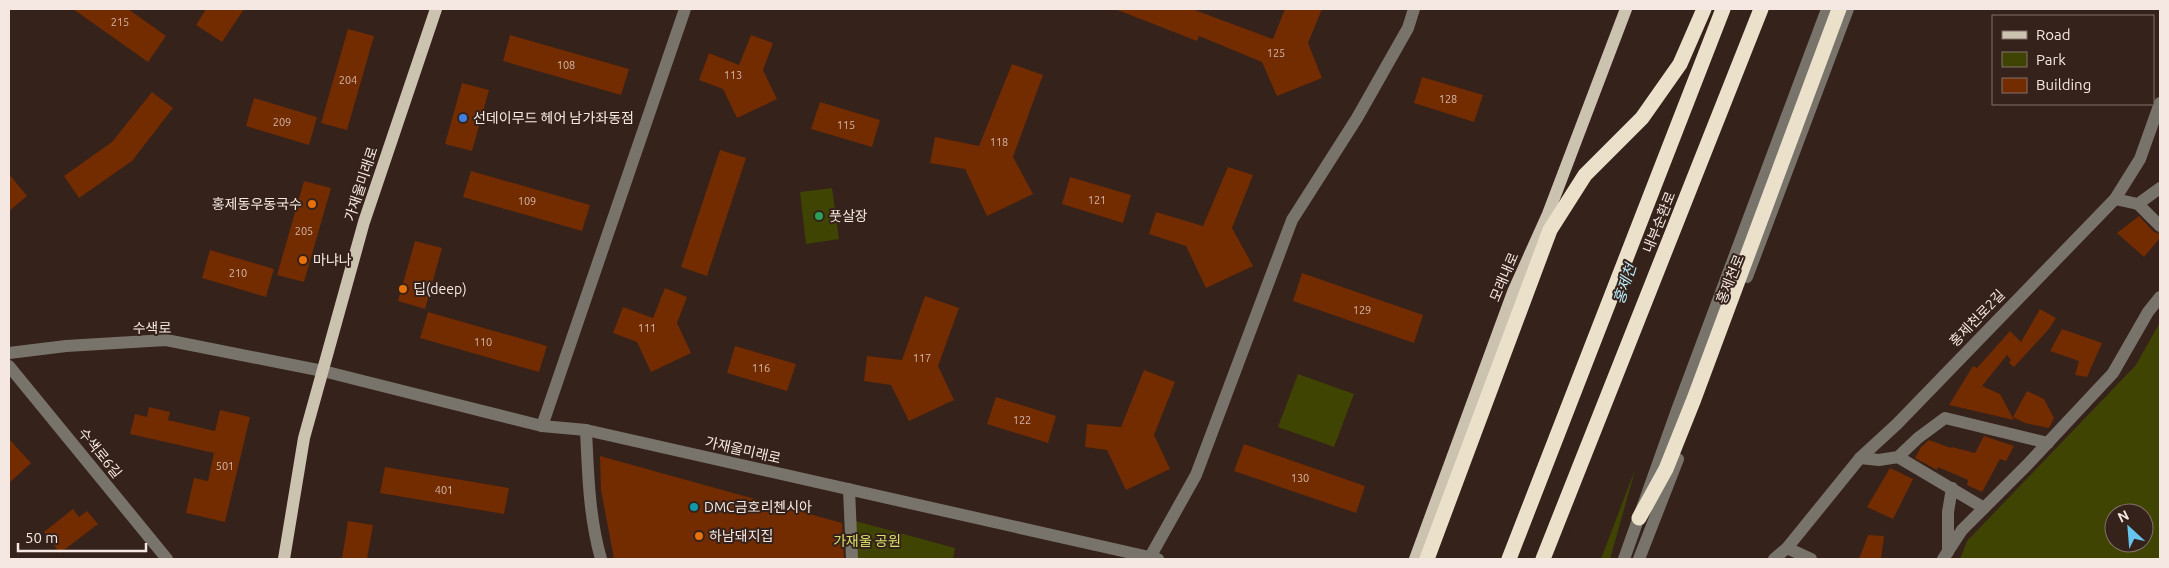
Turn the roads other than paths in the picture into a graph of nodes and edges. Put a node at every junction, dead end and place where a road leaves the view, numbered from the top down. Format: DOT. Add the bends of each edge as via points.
graph roads {
  1 [pos="436,9"];
  2 [pos="685,9"];
  3 [pos="1414,9"];
  4 [pos="1626,9"];
  5 [pos="1704,9"];
  6 [pos="1723,9"];
  7 [pos="1761,9"];
  8 [pos="1827,9"];
  9 [pos="1839,9"];
  10 [pos="1848,9"];
  11 [pos="2159,109"];
  12 [pos="2160,188"];
  13 [pos="2115,200"];
  14 [pos="2138,204"];
  15 [pos="2160,226"];
  16 [pos="2160,298"];
  17 [pos="9,352"];
  18 [pos="9,366"];
  19 [pos="323,371"];
  20 [pos="542,426"];
  21 [pos="586,430"];
  22 [pos="2048,443"];
  23 [pos="1898,457"];
  24 [pos="1860,458"];
  25 [pos="1952,488"];
  26 [pos="849,489"];
  27 [pos="1984,508"];
  28 [pos="1639,518"];
  29 [pos="1787,548"];
  30 [pos="1945,556"];
  31 [pos="167,559"];
  32 [pos="284,559"];
  33 [pos="601,559"];
  34 [pos="852,559"];
  35 [pos="1152,559"];
  36 [pos="1415,559"];
  37 [pos="1427,559"];
  38 [pos="1509,559"];
  39 [pos="1543,559"];
  40 [pos="1624,559"];
  41 [pos="1639,559"];
  42 [pos="1774,559"];
  43 [pos="1811,559"];
  1 -- 19 [label="main road, 가재울미래로" via="364,222"];
  2 -- 20 [label="street"];
  3 -- 35 [label="street" via="1408,28 1357,118 1292,220 1196,475"];
  4 -- 36 [label="main road, 모래내로" via="1548,214 1513,292"];
  5 -- 37 [label="highway" via="1680,64 1642,118 1585,175 1550,230"];
  6 -- 38 [label="highway, 내부순환로"];
  7 -- 39 [label="highway, 내부순환로"];
  8 -- 28 [label="street, 홍제천로"];
  9 -- 28 [label="highway" via="1666,469"];
  10 -- 41 [label="street, 홍제천로"];
  11 -- 13 [label="street, 홍제천로2길" via="2140,159"];
  12 -- 14 [label="street"];
  13 -- 14 [label="street"];
  13 -- 24 [label="street, 홍제천로2길"];
  14 -- 15 [label="street"];
  16 -- 22 [label="street" via="2148,312 2113,372"];
  17 -- 19 [label="street, 수색로" via="166,340"];
  18 -- 31 [label="street, 수색로6길"];
  19 -- 20 [label="street, 가재울미래로"];
  19 -- 32 [label="main road, 가재울미래로" via="304,438"];
  20 -- 21 [label="street, 가재울미래로"];
  21 -- 26 [label="street, 가재울미래로"];
  21 -- 33 [label="street" via="588,489"];
  22 -- 23 [label="street" via="1945,418"];
  22 -- 27 [label="street"];
  23 -- 24 [label="street"];
  23 -- 25 [label="street"];
  24 -- 29 [label="street, 홍제천로2길"];
  25 -- 27 [label="street"];
  25 -- 30 [label="street"];
  26 -- 34 [label="street"];
  26 -- 35 [label="street, 가재울미래로"];
  27 -- 30 [label="street" via="1962,530"];
  28 -- 40 [label="street, 홍제천로"];
  29 -- 42 [label="street, 홍제천로2길"];
  29 -- 43 [label="street"];
}
